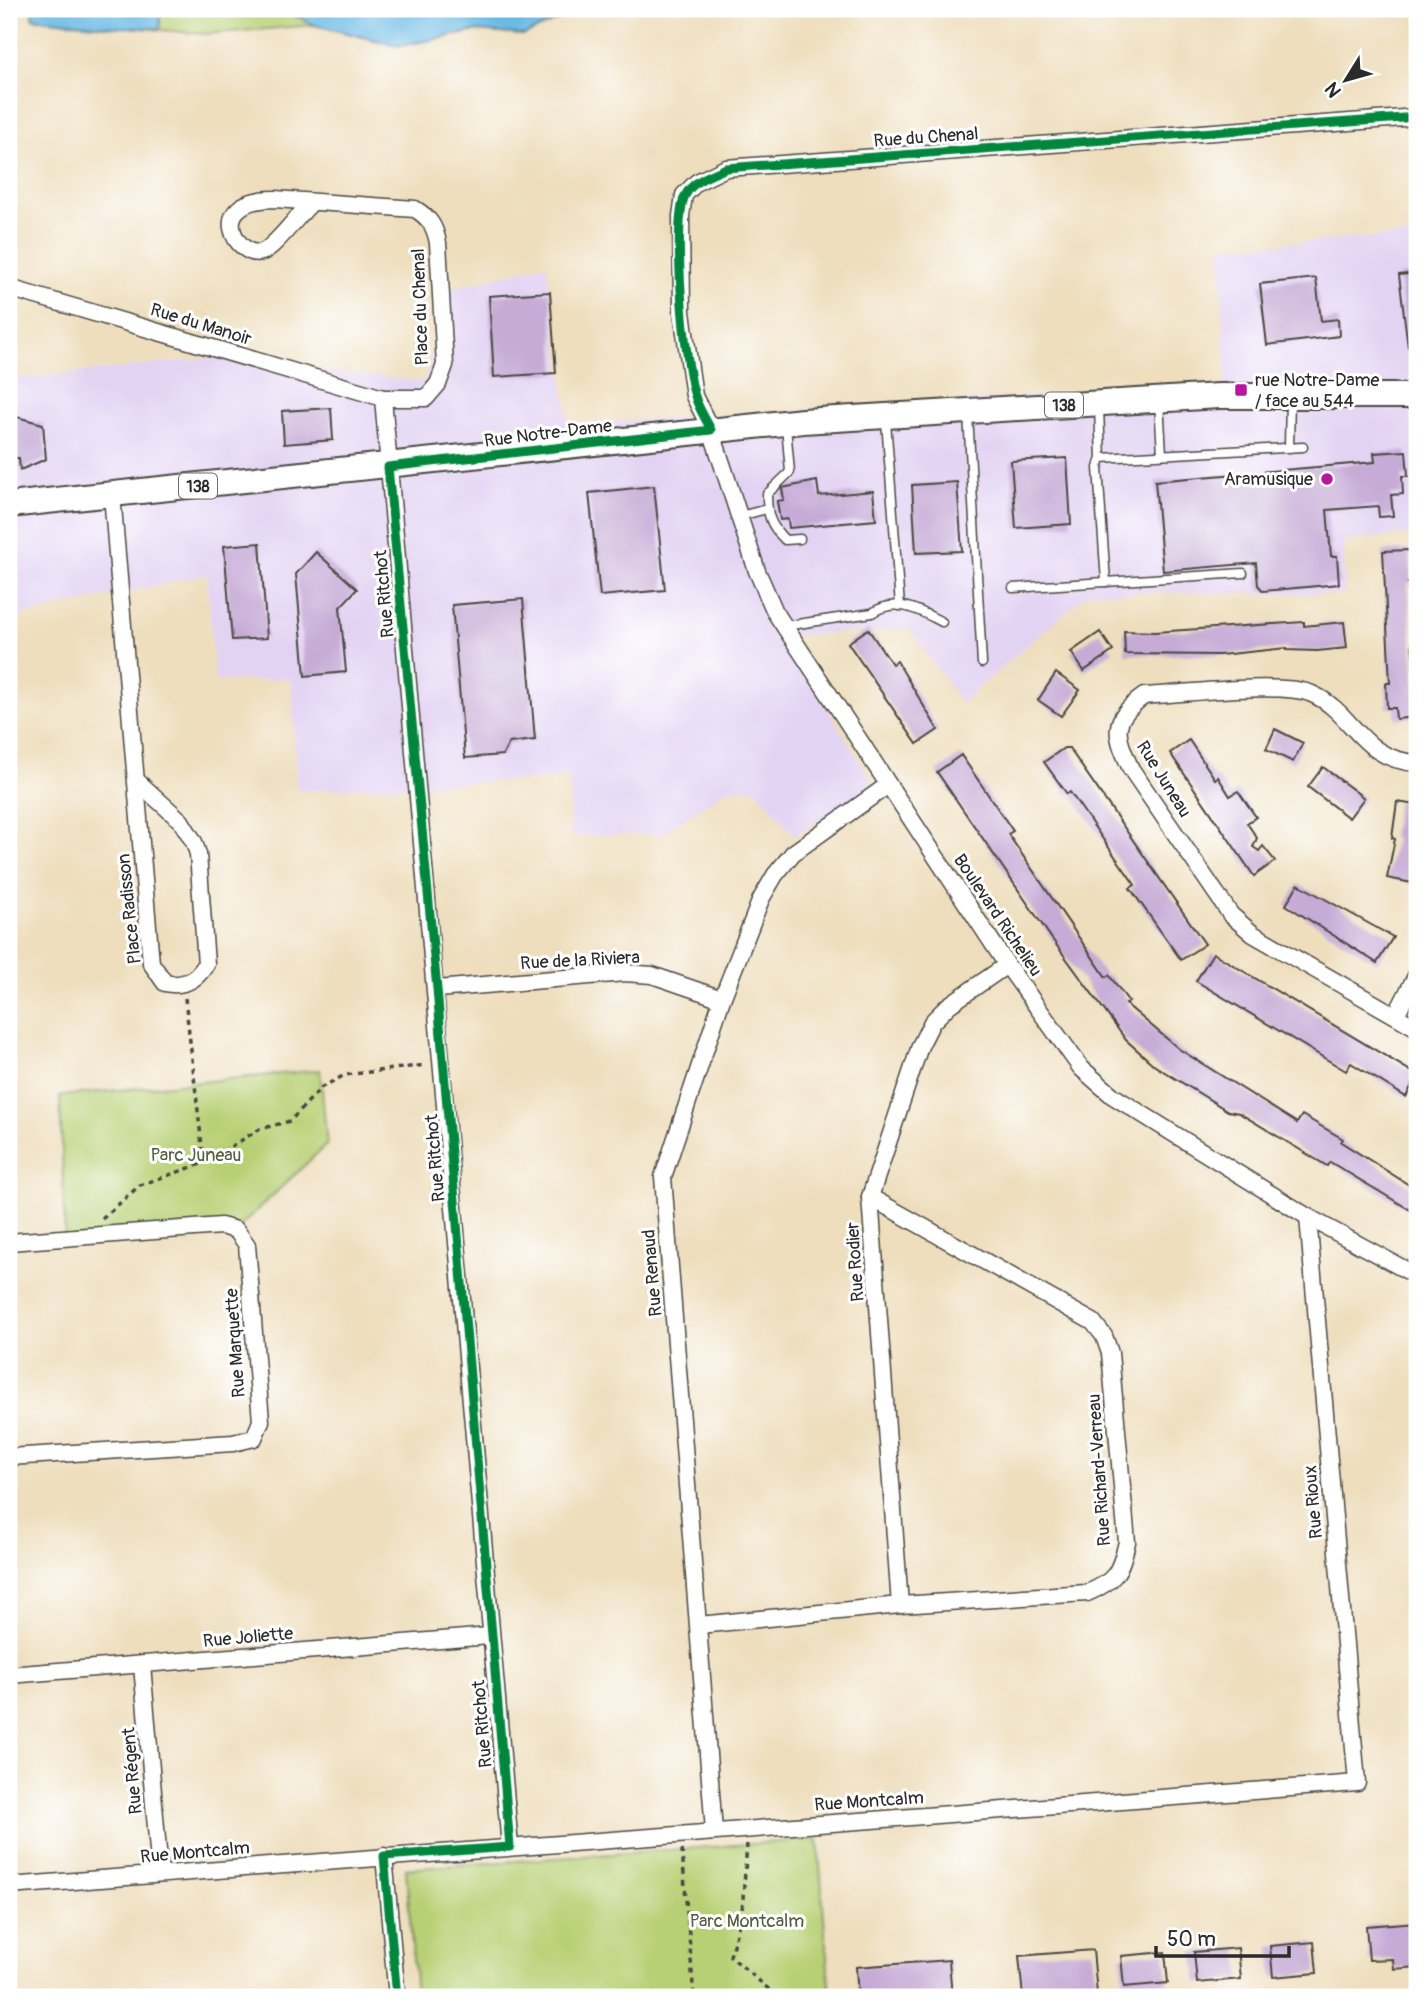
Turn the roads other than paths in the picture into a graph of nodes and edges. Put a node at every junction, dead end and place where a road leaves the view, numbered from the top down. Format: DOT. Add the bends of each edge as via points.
graph roads {
  1 [pos="1417,117"];
  2 [pos="312,202"];
  3 [pos="9,288"];
  4 [pos="1290,396"];
  5 [pos="1417,396"];
  6 [pos="383,398"];
  7 [pos="1159,400"];
  8 [pos="1099,403"];
  9 [pos="968,411"];
  10 [pos="886,416"];
  11 [pos="785,423"];
  12 [pos="711,430"];
  13 [pos="1303,447"];
  14 [pos="1290,448"];
  15 [pos="1162,454"];
  16 [pos="1101,458"];
  17 [pos="388,467"];
  18 [pos="112,494"];
  19 [pos="9,505"];
  20 [pos="767,509"];
  21 [pos="740,516"];
  22 [pos="800,539"];
  23 [pos="1243,573"];
  24 [pos="1106,582"];
  25 [pos="1013,588"];
  26 [pos="900,606"];
  27 [pos="942,622"];
  28 [pos="784,626"];
  29 [pos="982,663"];
  30 [pos="1417,763"];
  31 [pos="137,780"];
  32 [pos="888,785"];
  33 [pos="1007,965"];
  34 [pos="1417,974"];
  35 [pos="437,989"];
  36 [pos="722,999"];
  37 [pos="1396,1015"];
  38 [pos="1417,1028"];
  39 [pos="870,1197"];
  40 [pos="1308,1217"];
  41 [pos="9,1242"];
  42 [pos="1417,1276"];
  43 [pos="9,1457"];
  44 [pos="900,1605"];
  45 [pos="699,1625"];
  46 [pos="490,1636"];
  47 [pos="142,1665"];
  48 [pos="9,1675"];
  49 [pos="1357,1783"];
  50 [pos="713,1831"];
  51 [pos="510,1847"];
  52 [pos="384,1856"];
  53 [pos="160,1874"];
  54 [pos="9,1886"];
  55 [pos="397,1997"];
  1 -- 12 [label="street, Rue du Chenal" via="726,168 697,182 684,195 681,216 682,312 694,396"];
  2 -- 2 [label="street, Place du Chenal" via="256,199 241,204 233,214 237,242 247,251 260,253"];
  2 -- 6 [label="street, Place du Chenal" via="415,209 427,216 435,229 445,365 426,398"];
  3 -- 6 [label="street, Rue du Manoir"];
  4 -- 5 [label="main road, Rue Notre-Dame / 138"];
  4 -- 7 [label="main road, Rue Notre-Dame / 138"];
  4 -- 14 [label="lane"];
  6 -- 17 [label="street"];
  7 -- 8 [label="main road, Rue Notre-Dame / 138"];
  7 -- 15 [label="lane"];
  8 -- 9 [label="main road, Rue Notre-Dame / 138"];
  8 -- 16 [label="lane"];
  9 -- 10 [label="main road, Rue Notre-Dame / 138"];
  9 -- 29 [label="lane"];
  10 -- 11 [label="main road, Rue Notre-Dame / 138"];
  10 -- 26 [label="lane"];
  11 -- 12 [label="main road, Rue Notre-Dame / 138"];
  11 -- 20 [label="lane" via="790,472 767,494"];
  12 -- 17 [label="main road, Rue Notre-Dame / 138"];
  12 -- 21 [label="street, Boulevard Richelieu"];
  13 -- 14 [label="lane"];
  14 -- 15 [label="lane"];
  15 -- 16 [label="lane"];
  16 -- 24 [label="lane"];
  17 -- 18 [label="main road, Rue Notre-Dame / 138"];
  17 -- 35 [label="street, Rue Ritchot"];
  18 -- 19 [label="main road, Rue Notre-Dame / 138"];
  18 -- 31 [label="street, Place Radisson"];
  20 -- 21 [label="lane"];
  20 -- 22 [label="lane" via="771,526 785,540"];
  21 -- 28 [label="street, Boulevard Richelieu" via="757,571"];
  23 -- 24 [label="lane"];
  24 -- 25 [label="lane"];
  26 -- 27 [label="lane" via="911,606"];
  26 -- 28 [label="lane"];
  28 -- 32 [label="street, Boulevard Richelieu"];
  30 -- 37 [label="street, Rue Juneau" via="1390,757 1363,742 1330,705 1310,693 1283,688 1144,696 1127,709 1117,726 1131,769 1231,915 1253,934"];
  31 -- 31 [label="street, Place Radisson" via="151,963 165,983 183,985 206,964 198,854 181,821"];
  32 -- 33 [label="street, Boulevard Richelieu"];
  32 -- 36 [label="street, Rue Renaud" via="793,853 775,875"];
  33 -- 39 [label="street, Rue Rodier" via="948,1005 932,1022"];
  33 -- 40 [label="street, Boulevard Richelieu" via="1081,1068 1113,1096"];
  34 -- 37 [label="street"];
  35 -- 36 [label="street, Rue de la Riviera" via="625,974 652,975"];
  35 -- 46 [label="street, Rue Ritchot"];
  36 -- 45 [label="street, Rue Renaud" via="663,1177"];
  37 -- 38 [label="street, Rue Juneau"];
  39 -- 44 [label="street, Rue Rodier"];
  39 -- 44 [label="street, Rue Richard-Verreau" via="1093,1322 1104,1336 1110,1353 1127,1542 1121,1567 1108,1584 1087,1593"];
  40 -- 42 [label="street, Boulevard Richelieu"];
  40 -- 49 [label="street, Rue Rioux"];
  41 -- 43 [label="street, Rue Marquette" via="220,1226 236,1230 247,1245 261,1422 254,1438 233,1443"];
  44 -- 45 [label="street, Rue Richard-Verreau"];
  45 -- 50 [label="street, Rue Renaud"];
  46 -- 47 [label="street, Rue Joliette"];
  46 -- 51 [label="street, Rue Ritchot"];
  47 -- 48 [label="street, Rue Joliette"];
  47 -- 53 [label="street, Rue Régent"];
  49 -- 50 [label="street, Rue Montcalm"];
  50 -- 51 [label="street, Rue Montcalm"];
  51 -- 52 [label="street, Rue Montcalm"];
  52 -- 53 [label="street, Rue Montcalm"];
  52 -- 55 [label="street"];
  53 -- 54 [label="street, Rue Montcalm"];
}
